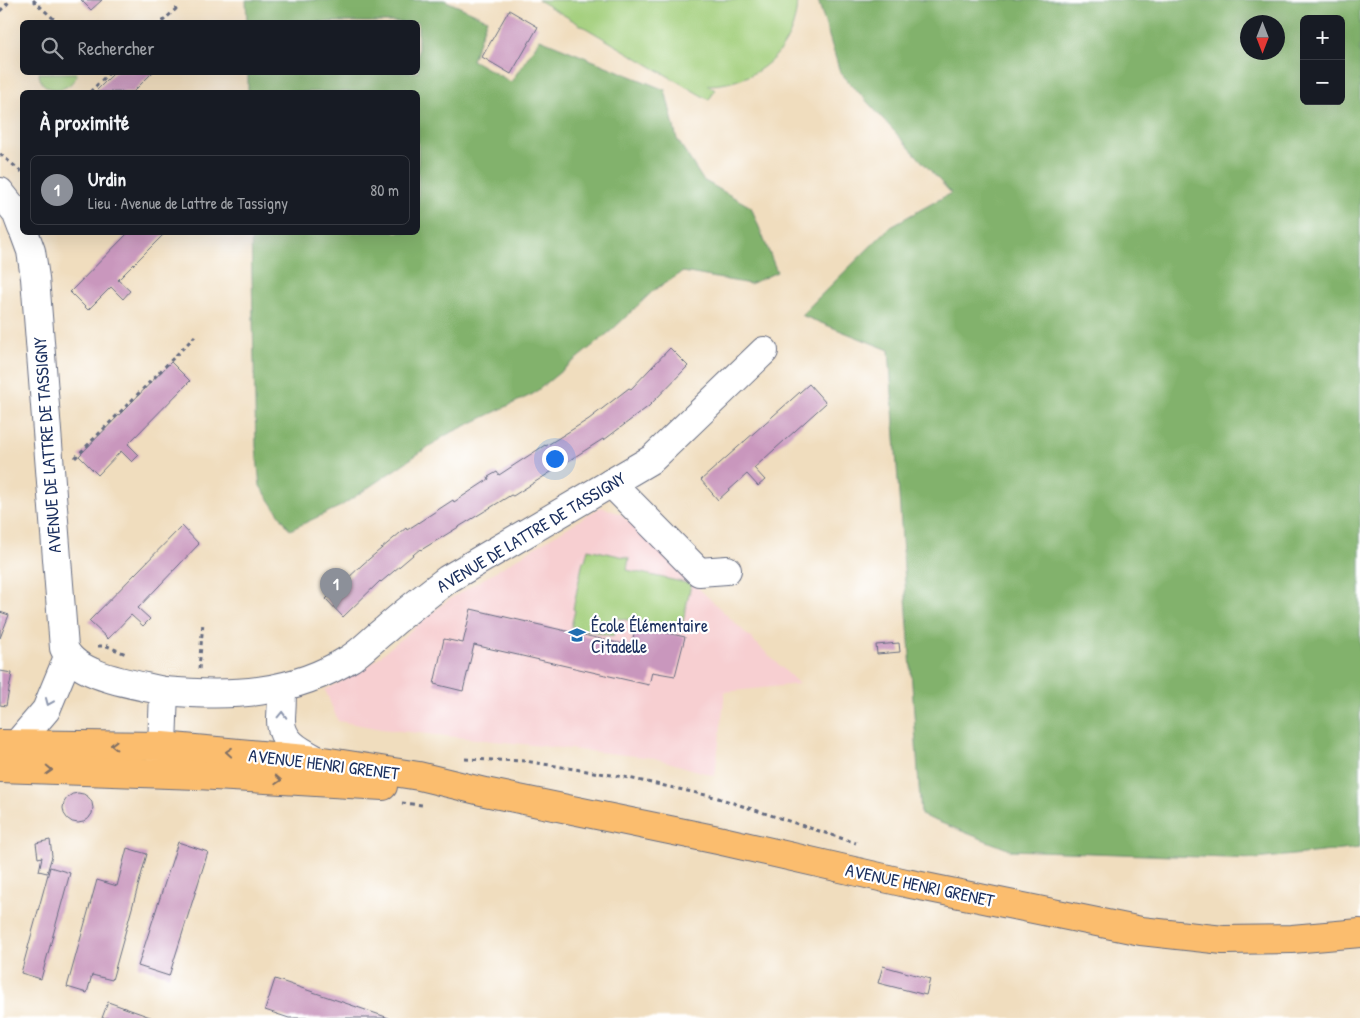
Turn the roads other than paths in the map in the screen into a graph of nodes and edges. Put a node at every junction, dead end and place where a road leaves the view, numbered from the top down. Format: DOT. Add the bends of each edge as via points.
graph roads {
  1 [pos="0,192"];
  2 [pos="20,223"];
  3 [pos="25,235"];
  4 [pos="764,351"];
  5 [pos="611,483"];
  6 [pos="727,570"];
  7 [pos="66,653"];
  8 [pos="281,688"];
  9 [pos="164,691"];
  10 [pos="8,744"];
  11 [pos="162,746"];
  12 [pos="317,760"];
  13 [pos="0,768"];
  14 [pos="159,775"];
  15 [pos="484,792"];
  16 [pos="1360,933"];
  1 -- 2 [label="street"];
  3 -- 7 [label="street, AVENUE DE LATTRE DE TASSIGNY" via="35,278"];
  4 -- 5 [label="street, AVENUE DE LATTRE DE TASSIGNY" via="652,459"];
  5 -- 6 [label="street" via="699,572"];
  5 -- 8 [label="street, AVENUE DE LATTRE DE TASSIGNY" via="448,579 352,657 326,672"];
  7 -- 9 [label="street, AVENUE DE LATTRE DE TASSIGNY" via="101,676"];
  7 -- 10 [label="street, AVENUE DE LATTRE DE TASSIGNY, one-way" via="46,710"];
  8 -- 9 [label="street, AVENUE DE LATTRE DE TASSIGNY" via="250,693"];
  12 -- 8 [label="street, one-way" via="287,741 282,725"];
  9 -- 11 [label="street"];
  11 -- 10 [label="main road, AVENUE HENRI GRENET, one-way"];
  12 -- 11 [label="main road, AVENUE HENRI GRENET, one-way"];
  11 -- 14 [label="street"];
  12 -- 15 [label="main road, AVENUE HENRI GRENET" via="420,776"];
  13 -- 14 [label="main road, AVENUE HENRI GRENET, one-way"];
  14 -- 15 [label="main road, AVENUE HENRI GRENET, one-way"];
  15 -- 16 [label="main road, AVENUE HENRI GRENET" via="1141,931 1223,940 1292,940"];
}
